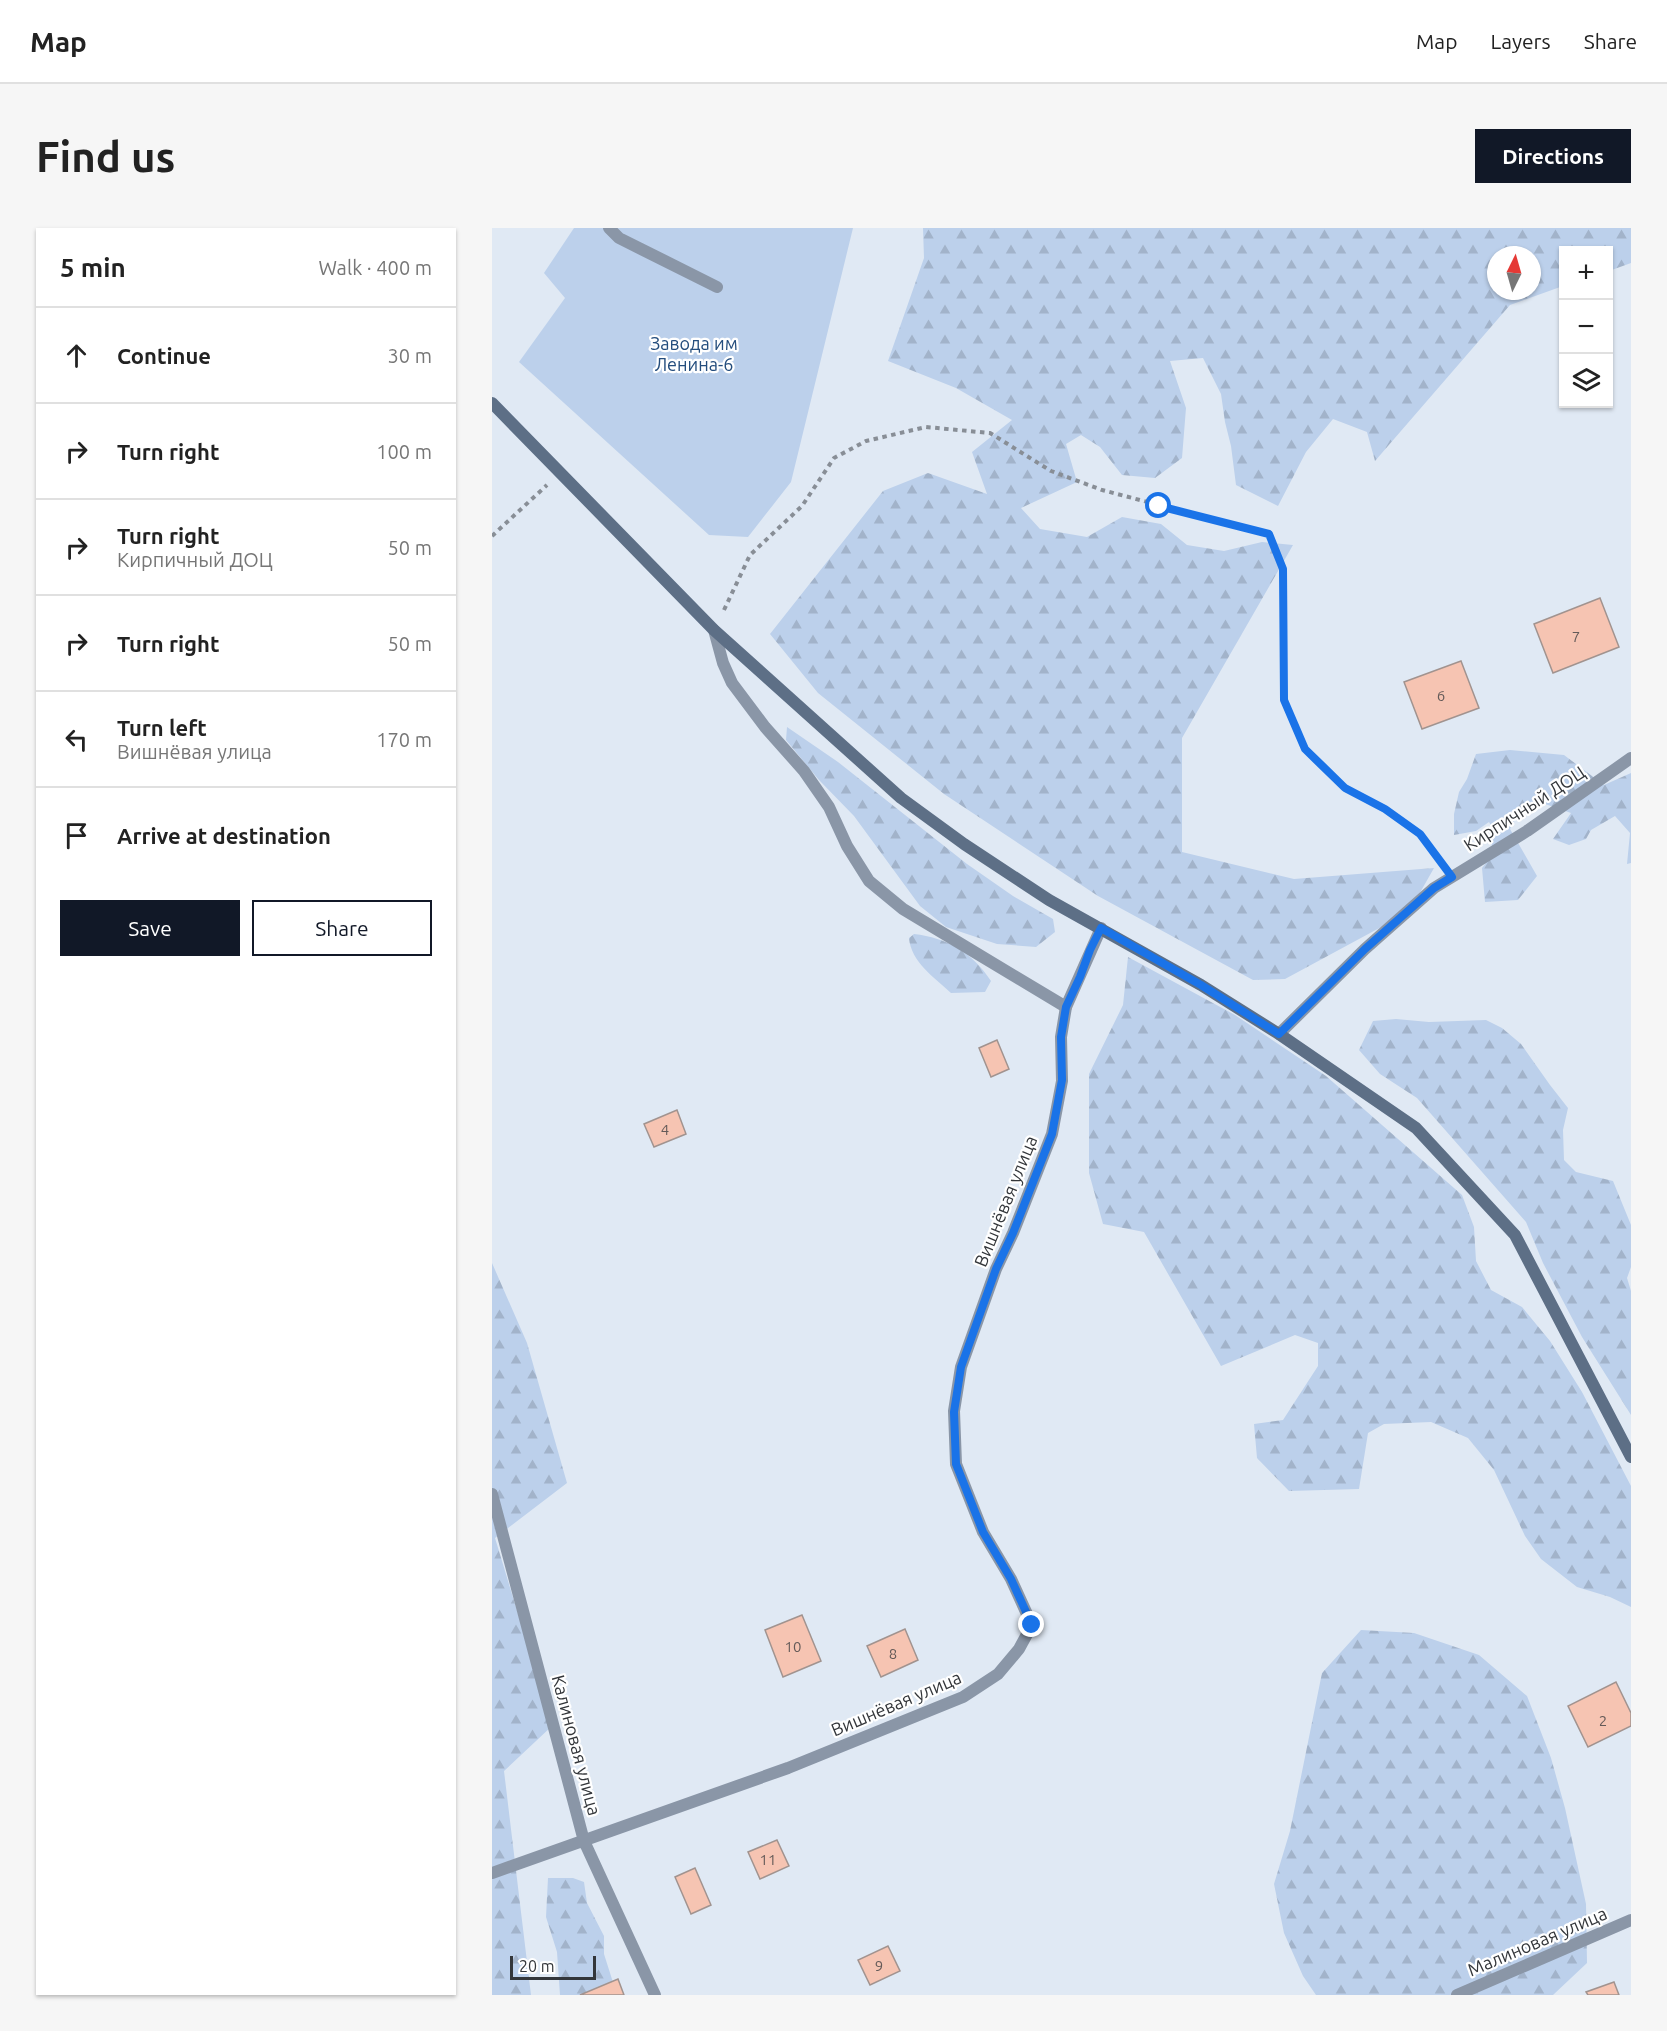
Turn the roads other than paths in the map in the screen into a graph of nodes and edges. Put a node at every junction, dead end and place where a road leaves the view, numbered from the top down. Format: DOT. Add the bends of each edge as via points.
graph roads {
  1 [pos="609,228"];
  2 [pos="717,287"];
  3 [pos="492,403"];
  4 [pos="714,630"];
  5 [pos="1631,758"];
  6 [pos="1101,928"];
  7 [pos="1066,1007"];
  8 [pos="1279,1034"];
  9 [pos="1631,1457"];
  10 [pos="492,1494"];
  11 [pos="584,1841"];
  12 [pos="492,1873"];
  13 [pos="1631,1920"];
  14 [pos="655,1995"];
  15 [pos="1457,1995"];
  1 -- 2 [label="street" via="619,238"];
  3 -- 4 [label="main road"];
  4 -- 6 [label="main road" via="901,798 1049,900"];
  4 -- 7 [label="street" via="732,684 804,771 829,807 869,881 903,909"];
  5 -- 8 [label="street, Кирпичный ДОЦ" via="1527,831 1434,888"];
  6 -- 7 [label="street, Вишнёвая улица"];
  6 -- 8 [label="main road"];
  7 -- 11 [label="street, Вишнёвая улица" via="1061,1037 1062,1080 1052,1134 996,1269 961,1367 954,1412 956,1464 983,1532 1032,1625 1019,1649 998,1674 963,1697 788,1768"];
  8 -- 9 [label="main road" via="1416,1128 1515,1235"];
  10 -- 11 [label="street, Калиновая улица"];
  11 -- 12 [label="street, Вишнёвая улица"];
  11 -- 14 [label="street, Калиновая улица"];
  13 -- 15 [label="street, Малиновая улица"];
}
